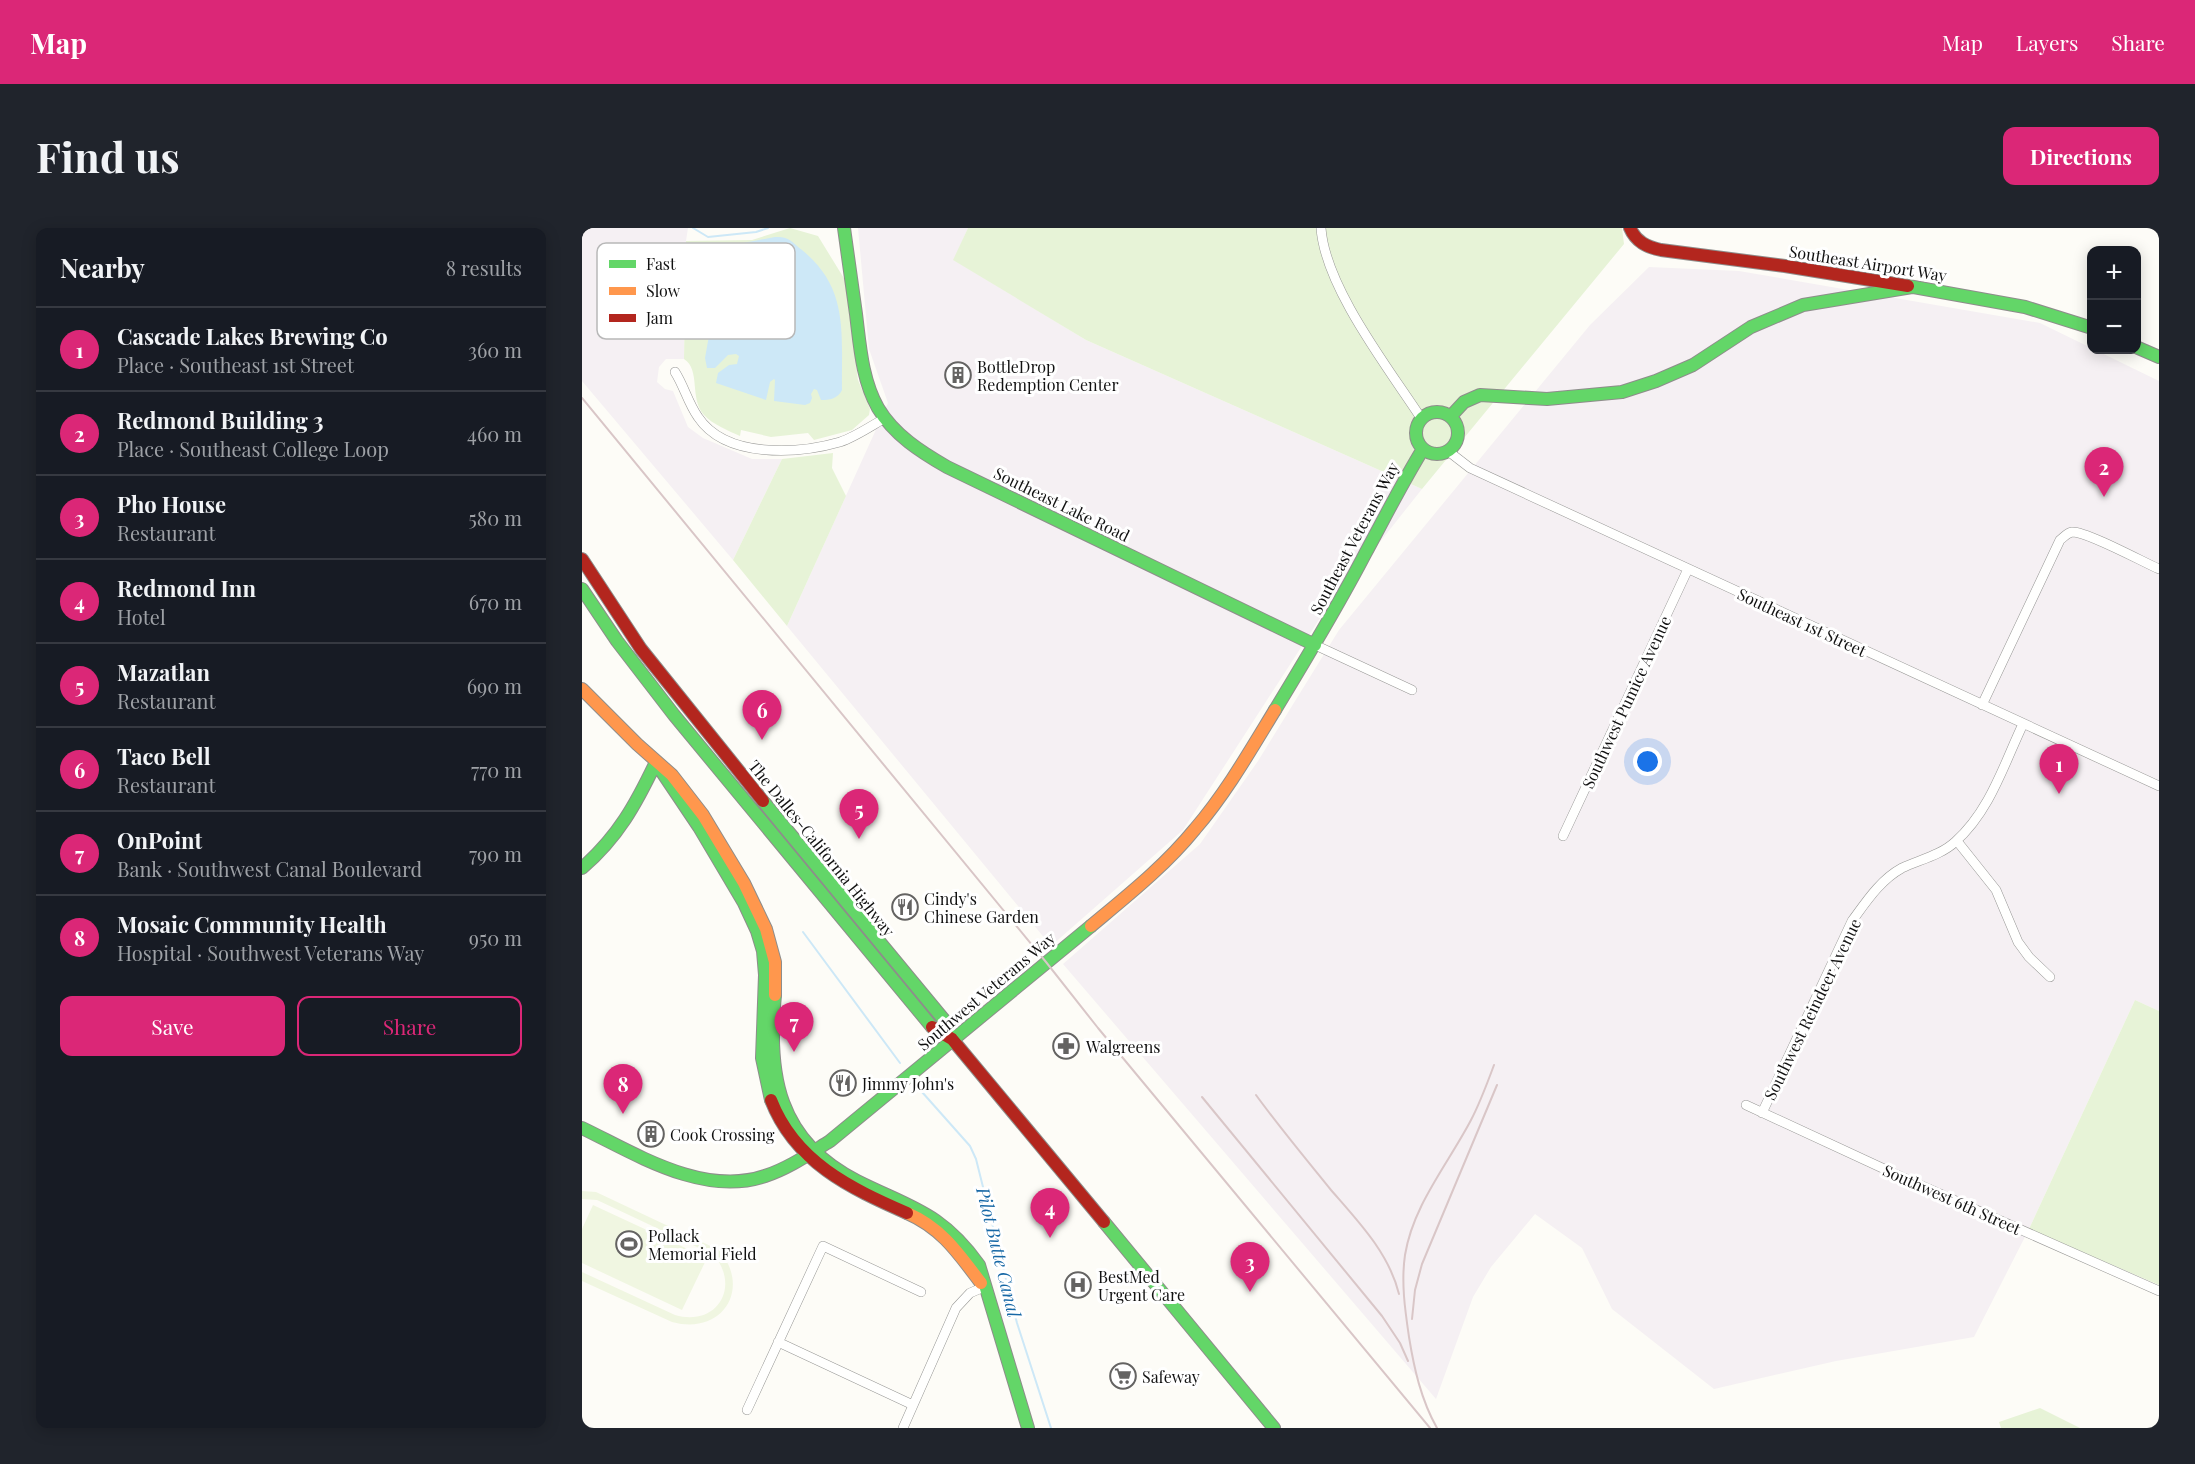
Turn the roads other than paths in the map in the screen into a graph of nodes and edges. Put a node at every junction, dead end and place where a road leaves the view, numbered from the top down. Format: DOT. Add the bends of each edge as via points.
graph roads {
  1 [pos="844,228"];
  2 [pos="1322,228"];
  3 [pos="1630,228"];
  4 [pos="1912,287"];
  5 [pos="2087,326"];
  6 [pos="2141,349"];
  7 [pos="2159,357"];
  8 [pos="675,372"];
  9 [pos="1451,416"];
  10 [pos="885,418"];
  11 [pos="1421,418"];
  12 [pos="1423,449"];
  13 [pos="1448,451"];
  14 [pos="582,559"];
  15 [pos="1688,569"];
  16 [pos="2159,569"];
  17 [pos="582,589"];
  18 [pos="1315,645"];
  19 [pos="582,689"];
  20 [pos="1412,690"];
  21 [pos="1982,705"];
  22 [pos="2023,724"];
  23 [pos="656,762"];
  24 [pos="732,785"];
  25 [pos="2159,786"];
  26 [pos="753,789"];
  27 [pos="1563,836"];
  28 [pos="1957,841"];
  29 [pos="582,868"];
  30 [pos="2050,977"];
  31 [pos="952,1040"];
  32 [pos="1746,1105"];
  33 [pos="1762,1113"];
  34 [pos="582,1128"];
  35 [pos="812,1154"];
  36 [pos="984,1287"];
  37 [pos="2159,1291"];
  38 [pos="921,1292"];
  39 [pos="778,1342"];
  40 [pos="913,1405"];
  41 [pos="747,1410"];
  42 [pos="903,1428"];
  43 [pos="1028,1428"];
  44 [pos="1274,1428"];
  1 -- 10 [label="main road, Southeast Lake Road" via="865,375"];
  2 -- 11 [label="street" via="1332,271 1346,303"];
  3 -- 4 [label="main road, Southeast Airport Way" via="1638,241 1661,250"];
  4 -- 5 [label="main road, Southeast Airport Way" via="2052,313"];
  4 -- 9 [label="main road" via="1803,305 1751,327 1693,365 1622,392 1547,399 1480,395 1464,402"];
  6 -- 7 [label="main road"];
  8 -- 10 [label="street" via="698,418 714,434 737,444 782,452 811,448 842,442"];
  9 -- 11 [label="main road" via="1439,411"];
  9 -- 13 [label="main road" via="1459,435"];
  10 -- 18 [label="main road, Southeast Lake Road" via="902,437 947,467"];
  11 -- 12 [label="main road" via="1416,430"];
  12 -- 13 [label="main road" via="1435,454"];
  12 -- 18 [label="main road, Southeast Veterans Way"];
  13 -- 15 [label="street, Southeast 1st Street" via="1470,468"];
  14 -- 26 [label="main road, The Dalles-California Highway" via="655,670"];
  15 -- 21 [label="street, Southeast 1st Street"];
  15 -- 27 [label="street, Southwest Pumice Avenue"];
  16 -- 21 [label="street" via="2086,536 2066,534"];
  17 -- 24 [label="main road, The Dalles-California Highway" via="644,679"];
  18 -- 20 [label="street, Southeast Lake Road"];
  18 -- 31 [label="main road, Southwest Veterans Way" via="1229,784 1195,830 1115,906"];
  19 -- 23 [label="main road"];
  21 -- 22 [label="street, Southeast 1st Street"];
  22 -- 25 [label="street, Southeast 1st Street"];
  22 -- 28 [label="street, Southwest Reindeer Avenue" via="1995,788 1978,817"];
  23 -- 29 [label="main road" via="620,831"];
  23 -- 35 [label="main road" via="674,777 702,814 763,919 776,971 771,1036 775,1078 785,1108"];
  24 -- 26 [label="main road" via="747,792"];
  24 -- 31 [label="main road, The Dalles-California Highway" via="934,1030"];
  26 -- 31 [label="main road, The Dalles-California Highway" via="945,1021"];
  28 -- 30 [label="street" via="1996,890 2018,942"];
  28 -- 33 [label="street, Southwest Reindeer Avenue" via="1900,869 1867,900 1852,921"];
  31 -- 35 [label="main road, Southwest Veterans Way"];
  31 -- 44 [label="main road, The Dalles-California Highway"];
  32 -- 33 [label="street, Southwest 6th Street"];
  33 -- 37 [label="street, Southwest 6th Street"];
  34 -- 35 [label="main road, Southwest Veterans Way" via="664,1167 706,1181 746,1181 781,1171"];
  35 -- 36 [label="main road" via="946,1226 979,1265"];
  36 -- 40 [label="street" via="970,1293 956,1308"];
  36 -- 43 [label="main road"];
  38 -- 39 [label="street" via="823,1246"];
  39 -- 40 [label="street"];
  39 -- 41 [label="street"];
  40 -- 42 [label="street"];
}
